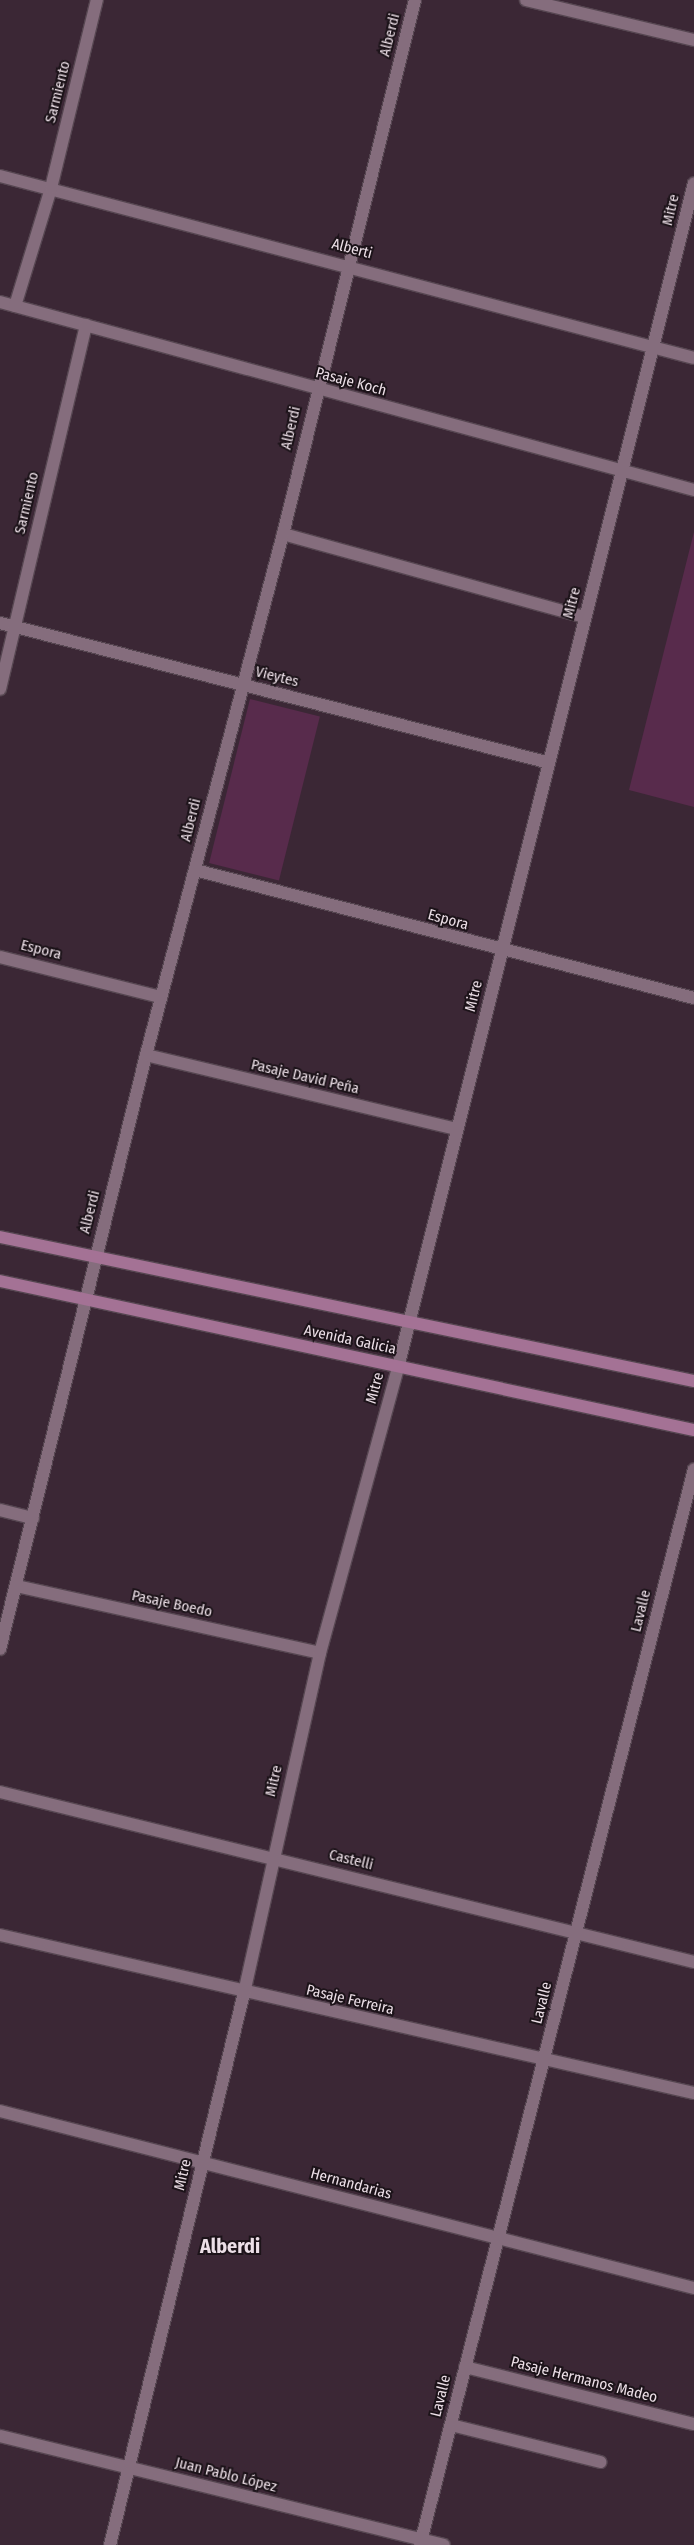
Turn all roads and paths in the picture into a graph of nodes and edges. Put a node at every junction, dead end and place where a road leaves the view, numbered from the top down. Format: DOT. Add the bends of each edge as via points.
graph roads {
  1 [pos="97,0"];
  2 [pos="415,0"];
  3 [pos="526,0"];
  4 [pos="694,40"];
  5 [pos="0,176"];
  6 [pos="694,184"];
  7 [pos="51,188"];
  8 [pos="349,265"];
  9 [pos="0,302"];
  10 [pos="15,306"];
  11 [pos="86,325"];
  12 [pos="656,348"];
  13 [pos="694,358"];
  14 [pos="317,390"];
  15 [pos="624,471"];
  16 [pos="694,490"];
  17 [pos="283,534"];
  18 [pos="585,617"];
  19 [pos="0,623"];
  20 [pos="14,627"];
  21 [pos="242,685"];
  22 [pos="0,689"];
  23 [pos="546,762"];
  24 [pos="195,870"];
  25 [pos="502,952"];
  26 [pos="0,957"];
  27 [pos="161,997"];
  28 [pos="694,998"];
  29 [pos="146,1055"];
  30 [pos="456,1129"];
  31 [pos="0,1237"];
  32 [pos="95,1257"];
  33 [pos="0,1281"];
  34 [pos="85,1298"];
  35 [pos="409,1322"];
  36 [pos="398,1367"];
  37 [pos="694,1382"];
  38 [pos="694,1430"];
  39 [pos="694,1469"];
  40 [pos="0,1510"];
  41 [pos="33,1518"];
  42 [pos="16,1586"];
  43 [pos="0,1649"];
  44 [pos="320,1653"];
  45 [pos="0,1792"];
  46 [pos="272,1857"];
  47 [pos="577,1931"];
  48 [pos="0,1934"];
  49 [pos="694,1962"];
  50 [pos="244,1993"];
  51 [pos="544,2061"];
  52 [pos="694,2093"];
  53 [pos="0,2111"];
  54 [pos="203,2161"];
  55 [pos="499,2240"];
  56 [pos="694,2288"];
  57 [pos="465,2367"];
  58 [pos="694,2424"];
  59 [pos="450,2425"];
  60 [pos="0,2436"];
  61 [pos="601,2462"];
  62 [pos="130,2468"];
  63 [pos="421,2542"];
  64 [pos="110,2545"];
  65 [pos="444,2545"];
  1 -- 7 [label="street, Sarmiento"];
  2 -- 8 [label="street, Alberdi"];
  3 -- 4 [label="street"];
  5 -- 7 [label="street, Alberti"];
  6 -- 12 [label="street, Mitre"];
  7 -- 8 [label="street, Alberti"];
  7 -- 10 [label="street, Sarmiento"];
  8 -- 12 [label="street, Alberti"];
  8 -- 14 [label="street, Alberdi"];
  9 -- 10 [label="street, Pasaje Koch"];
  10 -- 11 [label="street, Pasaje Koch"];
  11 -- 14 [label="street, Pasaje Koch"];
  11 -- 20 [label="street, Sarmiento"];
  12 -- 13 [label="street, Alberti"];
  12 -- 15 [label="street, Mitre"];
  14 -- 15 [label="street, Pasaje Koch"];
  14 -- 17 [label="street, Alberdi"];
  15 -- 16 [label="street, Pasaje Koch"];
  15 -- 18 [label="street, Mitre"];
  17 -- 18 [label="street"];
  17 -- 21 [label="street, Alberdi"];
  18 -- 23 [label="street, Mitre"];
  19 -- 20 [label="street, Vieytes"];
  20 -- 21 [label="street, Vieytes"];
  20 -- 22 [label="street, Sarmiento"];
  21 -- 23 [label="street, Vieytes"];
  21 -- 24 [label="street, Alberdi"];
  23 -- 25 [label="street, Mitre"];
  24 -- 25 [label="street, Espora"];
  24 -- 27 [label="street, Alberdi"];
  25 -- 28 [label="street, Espora"];
  25 -- 30 [label="street, Mitre"];
  26 -- 27 [label="street, Espora"];
  27 -- 29 [label="street, Alberdi"];
  29 -- 30 [label="street, Pasaje David Peña"];
  29 -- 32 [label="street, Alberdi"];
  30 -- 35 [label="street, Mitre"];
  31 -- 32 [label="main road, Avenida Galicia"];
  32 -- 34 [label="street, Alberdi"];
  32 -- 35 [label="main road, Avenida Galicia"];
  33 -- 34 [label="main road, Avenida Galicia"];
  34 -- 36 [label="main road, Avenida Galicia"];
  34 -- 41 [label="street, Alberdi"];
  35 -- 36 [label="street, Mitre"];
  35 -- 37 [label="main road, Avenida Galicia"];
  36 -- 38 [label="main road, Avenida Galicia"];
  36 -- 44 [label="street, Mitre"];
  39 -- 47 [label="street, Lavalle"];
  40 -- 41 [label="street"];
  41 -- 42 [label="street, Alberdi"];
  42 -- 43 [label="street, Alberdi"];
  42 -- 44 [label="street, Pasaje Boedo"];
  44 -- 46 [label="street, Mitre"];
  45 -- 46 [label="street, Castelli"];
  46 -- 47 [label="street, Castelli"];
  46 -- 50 [label="street, Mitre"];
  47 -- 49 [label="street, Castelli"];
  47 -- 51 [label="street, Lavalle"];
  48 -- 50 [label="street, Pasaje Ferreira"];
  50 -- 51 [label="street, Pasaje Ferreira"];
  50 -- 54 [label="street, Mitre"];
  51 -- 52 [label="street, Pasaje Ferreira"];
  51 -- 55 [label="street, Lavalle"];
  53 -- 54 [label="street, Hernandarias"];
  54 -- 55 [label="street, Hernandarias"];
  54 -- 62 [label="street, Mitre"];
  55 -- 56 [label="street, Hernandarias"];
  55 -- 57 [label="street, Lavalle"];
  57 -- 58 [label="street, Pasaje Hermanos Madeo"];
  57 -- 59 [label="street, Lavalle"];
  59 -- 61 [label="street"];
  59 -- 63 [label="street, Lavalle"];
  60 -- 62 [label="street, Juan Pablo López"];
  62 -- 63 [label="street, Juan Pablo López"];
  62 -- 64 [label="street, Mitre"];
  63 -- 65 [label="street, Juan Pablo López"];
}
